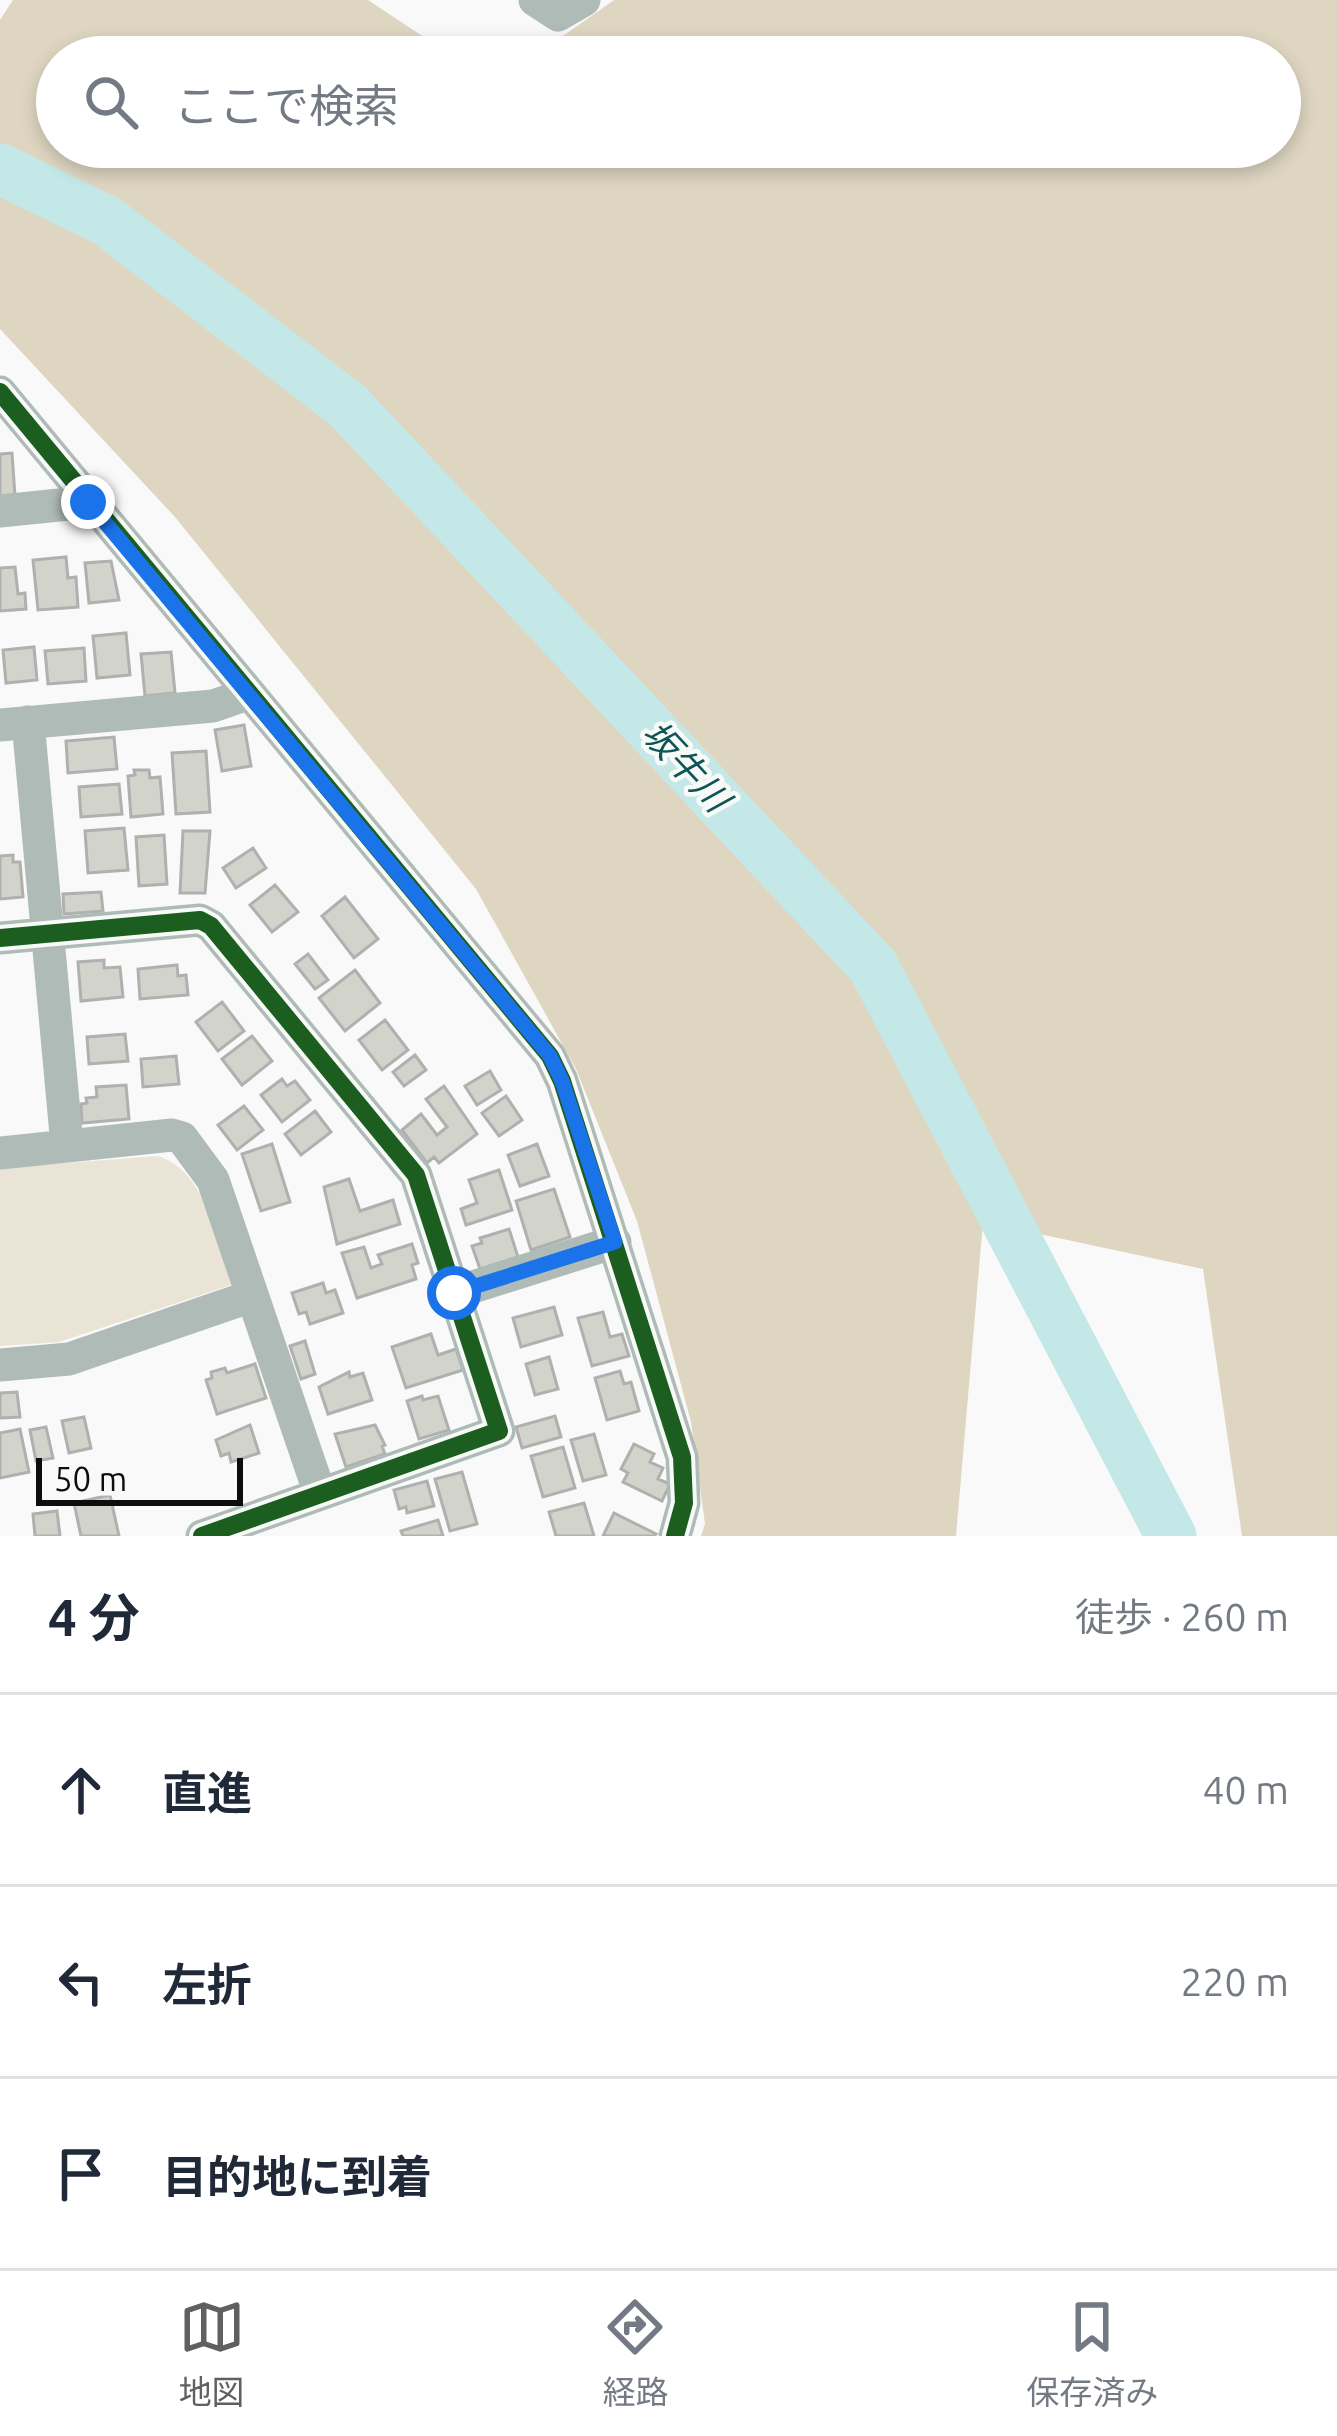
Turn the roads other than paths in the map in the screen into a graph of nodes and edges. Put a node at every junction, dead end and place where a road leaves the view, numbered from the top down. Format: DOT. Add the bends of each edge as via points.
graph roads {
  1 [pos="535,0"];
  2 [pos="584,0"];
  3 [pos="0,392"];
  4 [pos="88,502"];
  5 [pos="0,511"];
  6 [pos="248,694"];
  7 [pos="14,723"];
  8 [pos="48,934"];
  9 [pos="0,938"];
  10 [pos="68,1144"];
  11 [pos="0,1153"];
  12 [pos="615,1242"];
  13 [pos="454,1293"];
  14 [pos="252,1296"];
  15 [pos="0,1365"];
  16 [pos="320,1494"];
  17 [pos="202,1536"];
  18 [pos="675,1536"];
  1 -- 2 [label="street" via="558,15"];
  3 -- 4 [label="street"];
  4 -- 5 [label="street"];
  4 -- 6 [label="street"];
  6 -- 7 [label="street" via="213,706"];
  6 -- 12 [label="street" via="550,1056"];
  7 -- 8 [label="street"];
  8 -- 9 [label="street"];
  8 -- 10 [label="street"];
  8 -- 13 [label="street" via="200,920 211,926 416,1175"];
  10 -- 11 [label="street"];
  10 -- 14 [label="street" via="182,1138 213,1180"];
  12 -- 13 [label="street"];
  12 -- 18 [label="street" via="682,1457 684,1504"];
  13 -- 16 [label="street" via="500,1431"];
  14 -- 15 [label="street" via="69,1359"];
  14 -- 16 [label="street"];
  16 -- 17 [label="street"];
}
